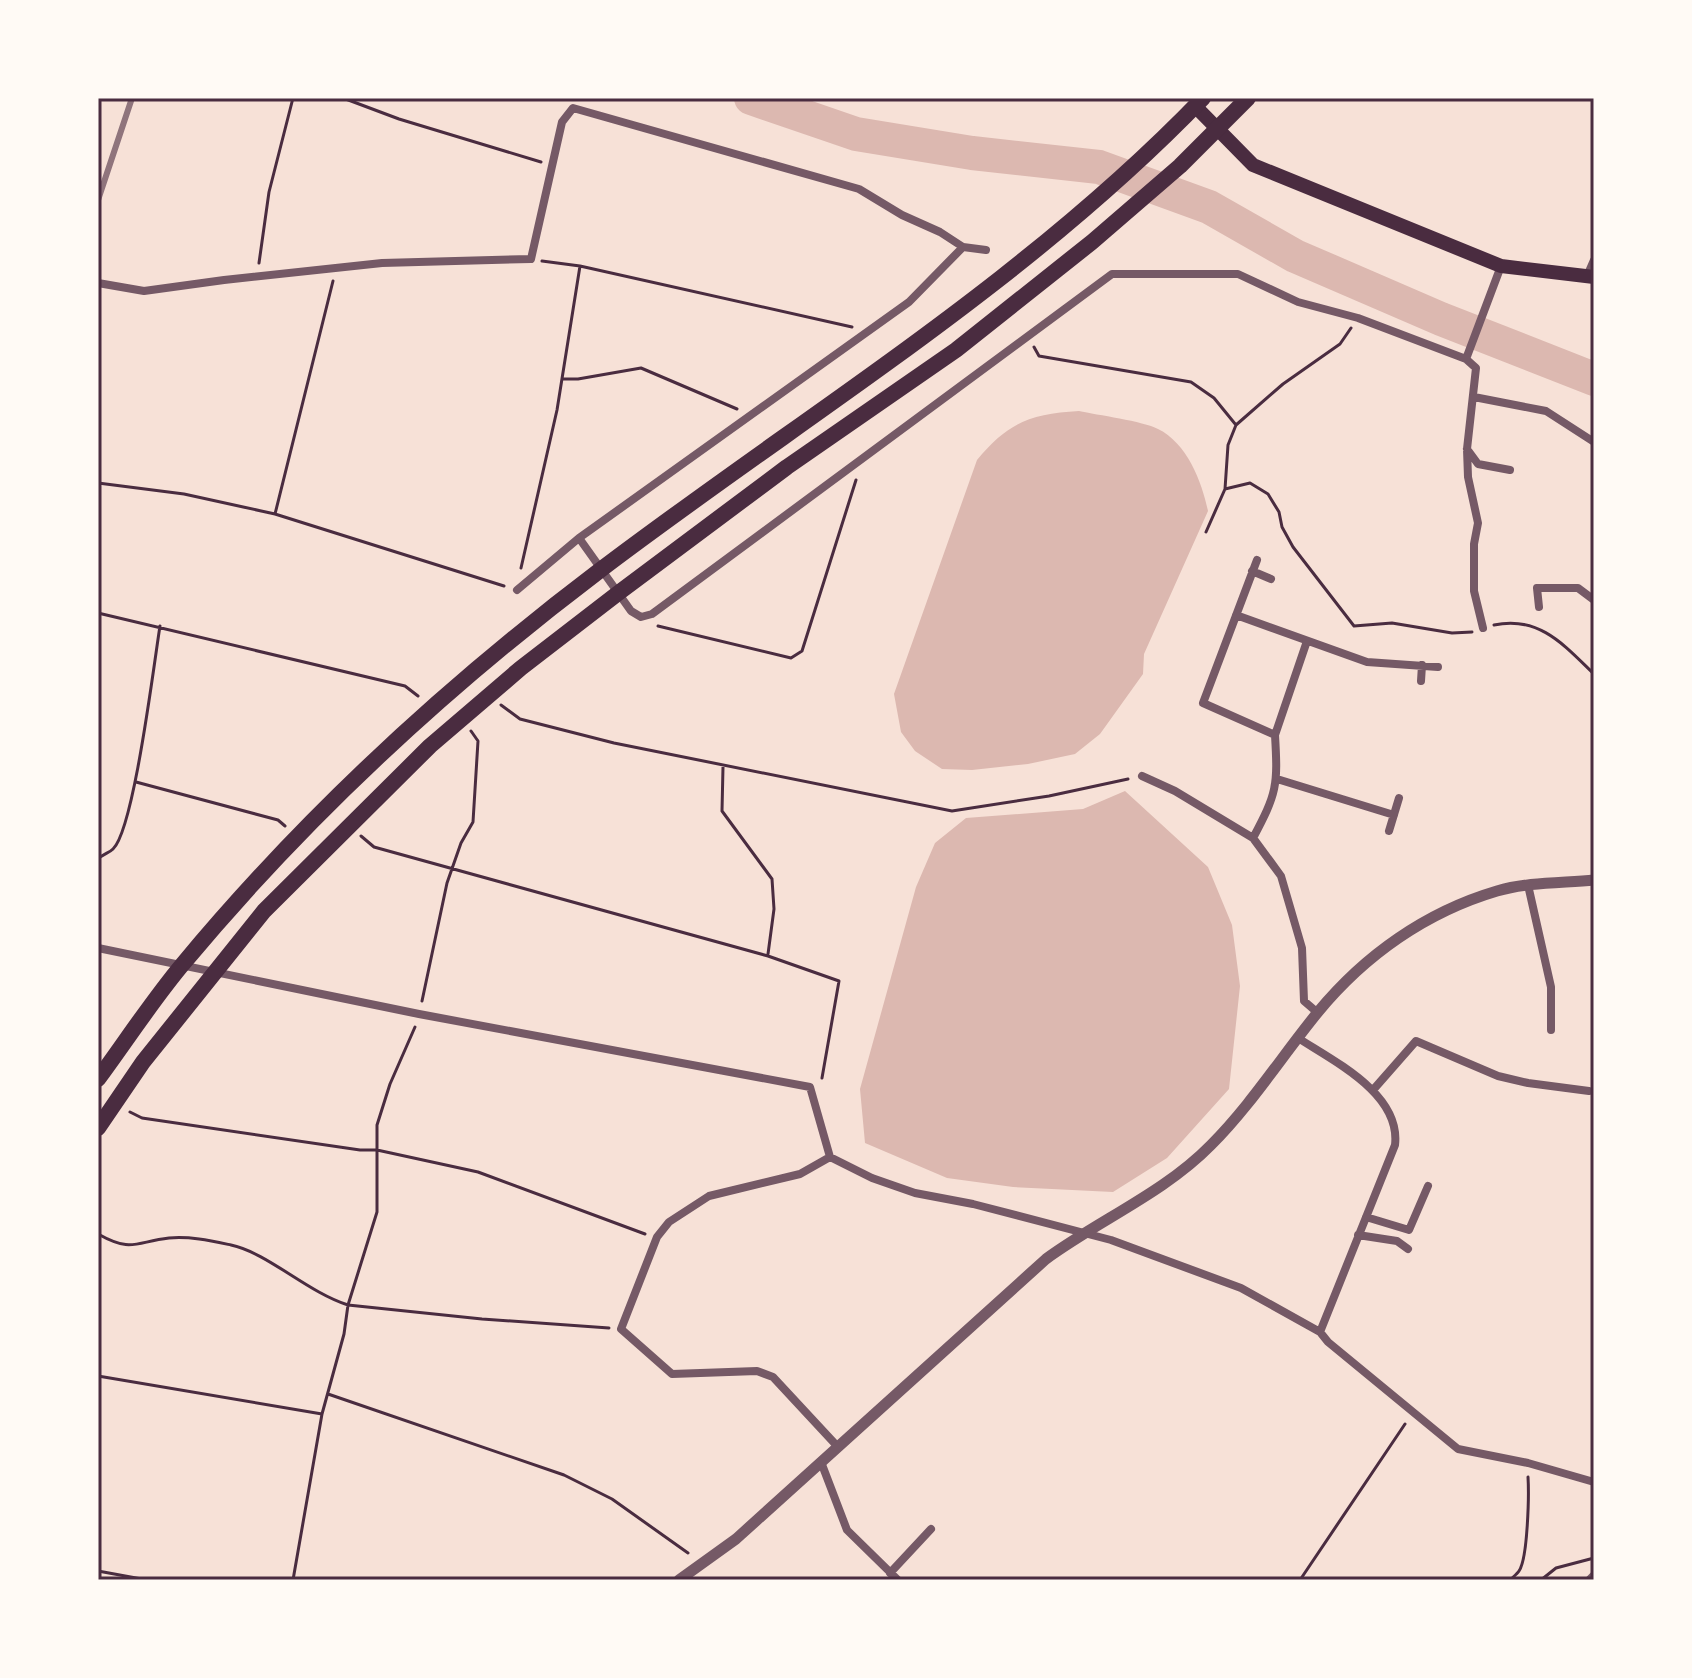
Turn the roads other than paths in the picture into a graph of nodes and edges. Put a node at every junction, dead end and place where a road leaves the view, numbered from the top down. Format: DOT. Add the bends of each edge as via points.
graph roads {
  1 [pos="1248,98"];
  2 [pos="1199,102"];
  3 [pos="1216,129"];
  4 [pos="963,247"];
  5 [pos="986,250"];
  6 [pos="1594,260"];
  7 [pos="1501,266"];
  8 [pos="1102,273"];
  9 [pos="1112,274"];
  10 [pos="1590,276"];
  11 [pos="98,283"];
  12 [pos="1467,356"];
  13 [pos="1474,397"];
  14 [pos="1594,442"];
  15 [pos="1467,449"];
  16 [pos="1510,470"];
  17 [pos="579,538"];
  18 [pos="1257,560"];
  19 [pos="600,570"];
  20 [pos="1252,571"];
  21 [pos="1271,579"];
  22 [pos="517,590"];
  23 [pos="617,594"];
  24 [pos="1594,600"];
  25 [pos="1539,607"];
  26 [pos="1236,615"];
  27 [pos="1483,628"];
  28 [pos="1307,641"];
  29 [pos="1422,665"];
  30 [pos="1438,667"];
  31 [pos="1421,681"];
  32 [pos="1275,735"];
  33 [pos="1142,776"];
  34 [pos="1277,779"];
  35 [pos="1399,798"];
  36 [pos="1394,815"];
  37 [pos="1389,831"];
  38 [pos="1253,838"];
  39 [pos="1594,880"];
  40 [pos="1528,885"];
  41 [pos="98,948"];
  42 [pos="181,967"];
  43 [pos="215,971"];
  44 [pos="1318,1013"];
  45 [pos="1551,1030"];
  46 [pos="1298,1038"];
  47 [pos="98,1079"];
  48 [pos="1373,1090"];
  49 [pos="1589,1091"];
  50 [pos="98,1128"];
  51 [pos="830,1157"];
  52 [pos="1428,1186"];
  53 [pos="1366,1217"];
  54 [pos="1081,1234"];
  55 [pos="1358,1235"];
  56 [pos="1408,1249"];
  57 [pos="1320,1332"];
  58 [pos="838,1447"];
  59 [pos="821,1462"];
  60 [pos="1594,1482"];
  61 [pos="931,1529"];
  62 [pos="890,1573"];
  63 [pos="1594,1575"];
  64 [pos="679,1580"];
  65 [pos="898,1580"];
  66 [pos="1589,1580"];
  1 -- 3 [label="highway"];
  2 -- 3 [label="main road"];
  2 -- 19 [label="highway" via="1074,220 936,329"];
  3 -- 7 [label="main road" via="1253,165"];
  3 -- 23 [label="highway" via="1092,242 956,350"];
  4 -- 5 [label="street"];
  4 -- 11 [label="street" via="859,189 573,108 562,122 531,259 382,263 144,291"];
  4 -- 17 [label="street" via="909,302"];
  6 -- 10 [label="street"];
  7 -- 10 [label="main road"];
  7 -- 12 [label="street"];
  8 -- 9 [label="street"];
  9 -- 12 [label="street" via="1238,274 1298,302"];
  9 -- 23 [label="street" via="652,614 641,617"];
  12 -- 13 [label="street" via="1476,368"];
  13 -- 14 [label="street" via="1546,411"];
  13 -- 15 [label="street"];
  15 -- 16 [label="street" via="1478,464"];
  15 -- 27 [label="street" via="1478,523 1474,591"];
  17 -- 19 [label="street"];
  17 -- 22 [label="street"];
  18 -- 20 [label="street"];
  19 -- 23 [label="street"];
  19 -- 42 [label="highway" via="432,708 298,836"];
  20 -- 21 [label="street"];
  20 -- 26 [label="street"];
  23 -- 43 [label="highway" via="462,718 264,911"];
  24 -- 25 [label="street" via="1578,588 1537,588"];
  26 -- 28 [label="street"];
  26 -- 32 [label="street" via="1203,703"];
  28 -- 29 [label="street" via="1367,662"];
  28 -- 32 [label="street"];
  29 -- 30 [label="street"];
  29 -- 31 [label="street"];
  32 -- 34 [label="street"];
  33 -- 38 [label="street"];
  34 -- 36 [label="street"];
  34 -- 38 [label="street"];
  35 -- 36 [label="street"];
  36 -- 37 [label="street"];
  38 -- 44 [label="street" via="1281,876 1302,948 1304,1001"];
  39 -- 40 [label="street"];
  40 -- 44 [label="street" via="1499,890 1420,923 1354,973"];
  40 -- 45 [label="street" via="1551,987"];
  41 -- 42 [label="street"];
  42 -- 43 [label="street"];
  42 -- 47 [label="highway"];
  43 -- 50 [label="highway"];
  43 -- 51 [label="street" via="810,1087"];
  44 -- 46 [label="street"];
  46 -- 48 [label="street"];
  46 -- 54 [label="street" via="1234,1119 1184,1170"];
  48 -- 49 [label="street" via="1416,1041 1498,1076"];
  48 -- 53 [label="street" via="1397,1130"];
  51 -- 54 [label="street" via="915,1193"];
  51 -- 58 [label="street" via="800,1174 709,1196 669,1222 657,1237 621,1329 672,1374 757,1371 773,1377"];
  52 -- 53 [label="street" via="1409,1230"];
  53 -- 55 [label="street"];
  54 -- 57 [label="street" via="1241,1288"];
  54 -- 58 [label="street" via="1006,1292"];
  55 -- 56 [label="street" via="1397,1241"];
  55 -- 57 [label="street"];
  57 -- 60 [label="street" via="1458,1449"];
  58 -- 59 [label="street"];
  59 -- 62 [label="street" via="847,1530"];
  59 -- 64 [label="street" via="736,1539"];
  61 -- 62 [label="street"];
  62 -- 65 [label="street"];
  63 -- 66 [label="street"];
}
